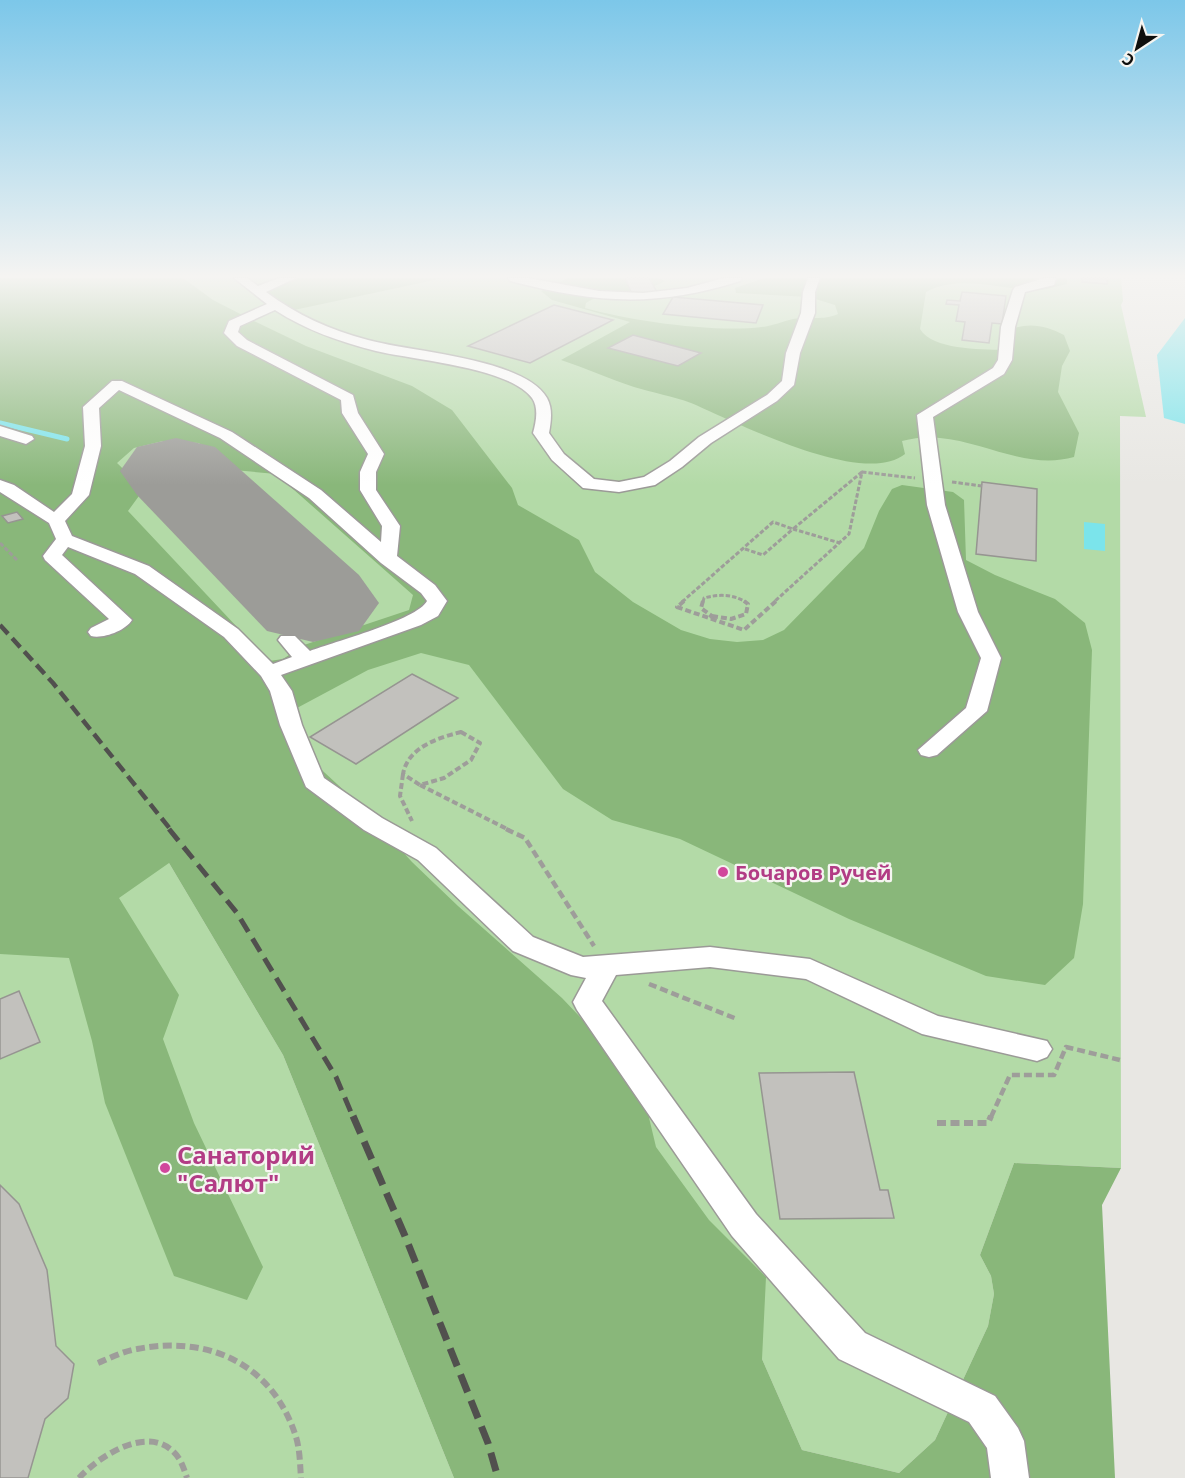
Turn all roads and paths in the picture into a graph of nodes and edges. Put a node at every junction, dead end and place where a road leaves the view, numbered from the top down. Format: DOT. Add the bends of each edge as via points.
graph roads {
  1 [pos="250,347"];
  2 [pos="379,347"];
  3 [pos="795,347"];
  4 [pos="1006,347"];
  5 [pos="0,431"];
  6 [pos="26,439"];
  7 [pos="0,485"];
  8 [pos="61,529"];
  9 [pos="793,529"];
  10 [pos="0,543"];
  11 [pos="840,543"];
  12 [pos="744,549"];
  13 [pos="388,558"];
  14 [pos="17,561"];
  15 [pos="711,617"];
  16 [pos="98,632"];
  17 [pos="288,640"];
  18 [pos="307,660"];
  19 [pos="269,672"];
  20 [pos="929,750"];
  21 [pos="404,774"];
  22 [pos="420,785"];
  23 [pos="428,854"];
  24 [pos="607,966"];
  25 [pos="737,1019"];
  26 [pos="1037,1049"];
  27 [pos="1120,1060"];
  28 [pos="937,1123"];
  29 [pos="99,1363"];
  30 [pos="79,1478"];
  31 [pos="187,1478"];
  32 [pos="301,1478"];
  33 [pos="1010,1478"];
  1 -- 13 [label="lane" via="348,398 350,413 376,454 368,472 368,490 391,526"];
  2 -- 3 [label="lane" via="498,372 521,383 536,393 545,409 542,433 558,457 589,484 619,487 639,484 658,475 772,398 789,382"];
  4 -- 20 [label="lane" via="999,371 925,415 936,505 968,612 991,658 976,711"];
  5 -- 6 [label="lane"];
  7 -- 8 [label="lane" via="13,490"];
  8 -- 13 [label="lane" via="80,495 93,446 91,407 117,384 226,435 315,494"];
  8 -- 16 [label="lane" via="52,556 122,620"];
  8 -- 19 [label="lane" via="142,570 231,633"];
  9 -- 11 [label="path"];
  9 -- 11 [label="path" via="862,472 849,534"];
  9 -- 12 [label="path" via="763,555"];
  9 -- 12 [label="path" via="773,522"];
  10 -- 14 [label="path"];
  11 -- 15 [label="path" via="744,630"];
  12 -- 15 [label="path" via="677,607"];
  13 -- 18 [label="lane" via="428,589 437,601 431,612"];
  15 -- 15 [label="path" via="701,608 704,598 728,594 748,604 746,614 731,619"];
  17 -- 18 [label="lane"];
  18 -- 19 [label="lane"];
  19 -- 23 [label="lane" via="281,691 314,782 373,824"];
  21 -- 22 [label="path"];
  21 -- 22 [label="path" via="405,764 430,740 461,732 480,742 471,760 444,778"];
  21 -- 23 [label="path" via="400,796"];
  22 -- 24 [label="path" via="525,838"];
  23 -- 24 [label="lane" via="523,944 581,968"];
  24 -- 25 [label="path"];
  24 -- 26 [label="lane" via="710,957 810,969 932,1026"];
  24 -- 33 [label="lane" via="587,1002 744,1225 852,1347 982,1409 1005,1442"];
  27 -- 28 [label="path" via="1065,1047 1054,1075 1010,1075 988,1123"];
  29 -- 32 [label="path" via="136,1349 166,1344 222,1352 247,1364 284,1404 295,1431"];
  30 -- 31 [label="path" via="103,1454 138,1442 160,1444 169,1450 183,1466"];
}
